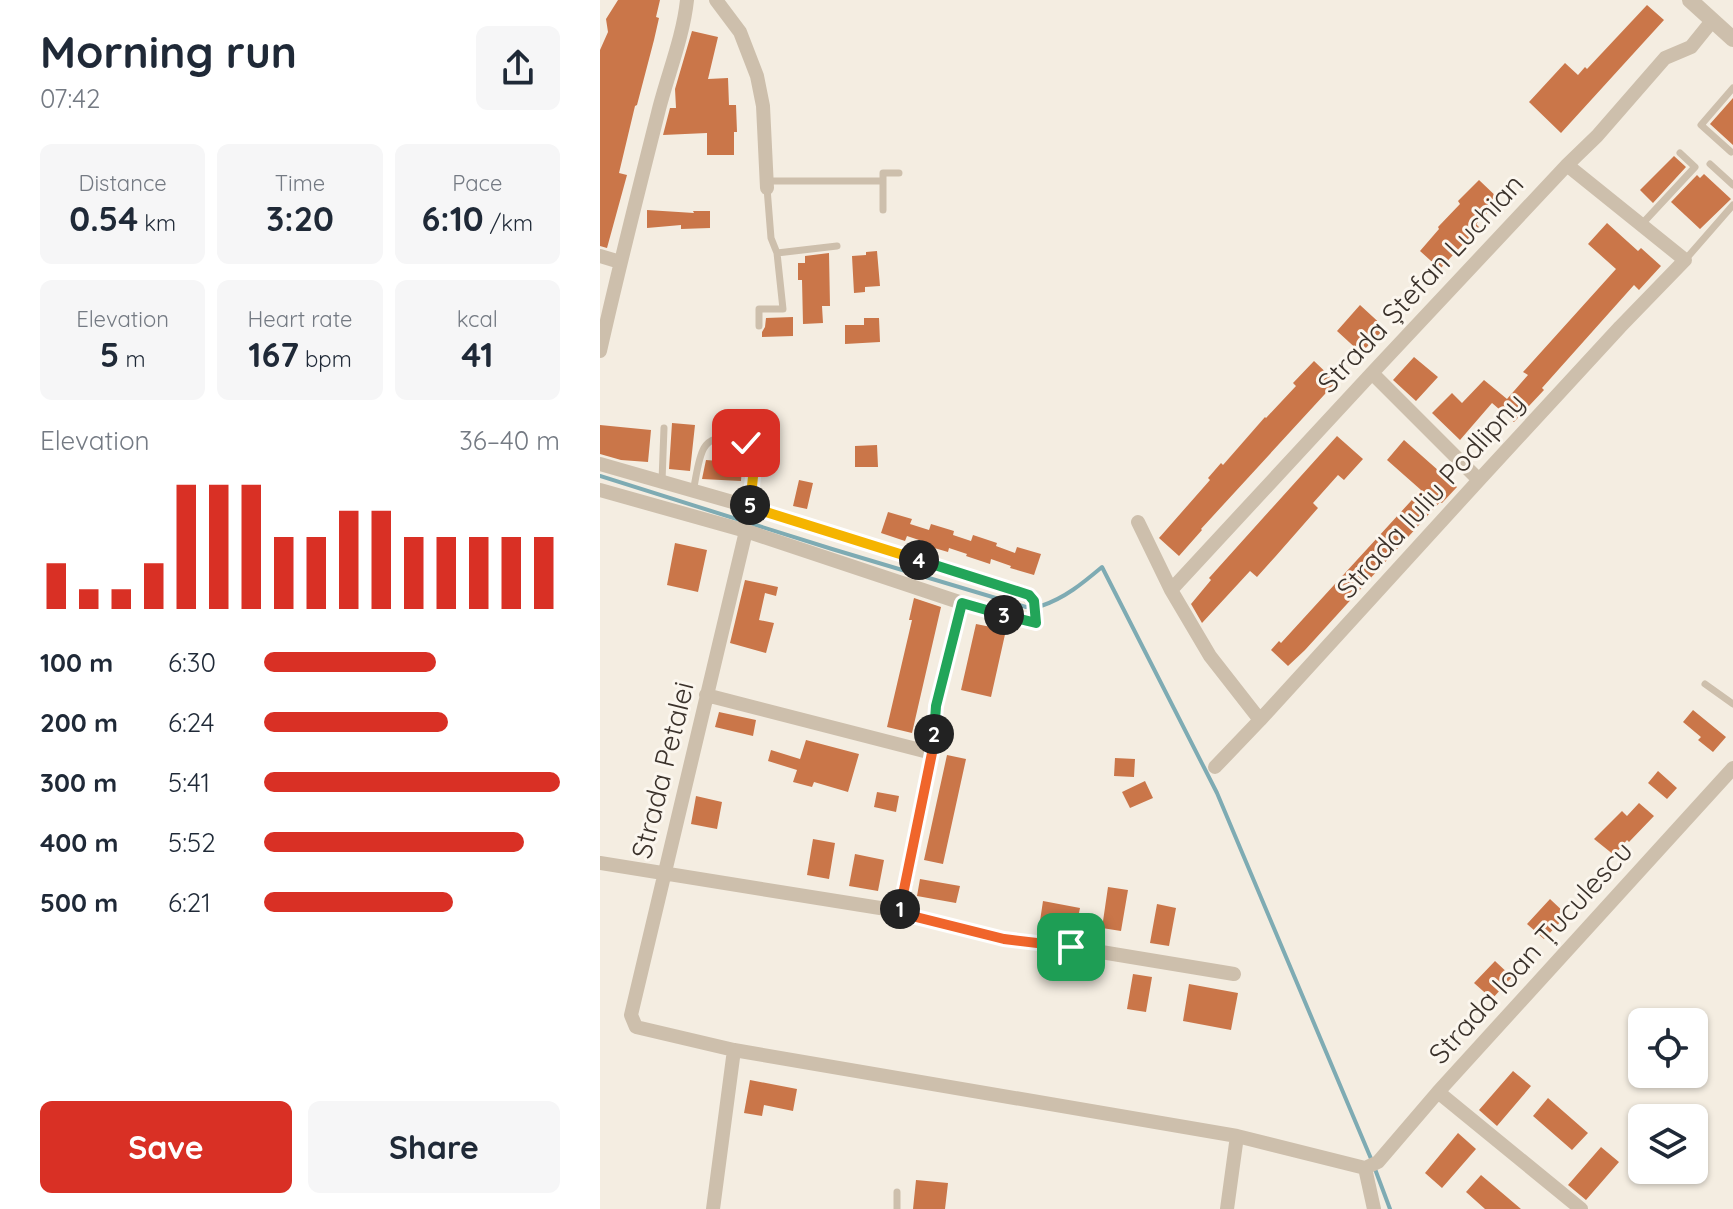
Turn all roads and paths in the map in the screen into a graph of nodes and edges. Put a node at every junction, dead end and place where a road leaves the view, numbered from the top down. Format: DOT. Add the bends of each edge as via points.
graph roads {
  1 [pos="687,0"];
  2 [pos="716,0"];
  3 [pos="1690,0"];
  4 [pos="1712,21"];
  5 [pos="1733,39"];
  6 [pos="1733,88"];
  7 [pos="1731,152"];
  8 [pos="1680,153"];
  9 [pos="1710,164"];
  10 [pos="1567,165"];
  11 [pos="899,173"];
  12 [pos="883,181"];
  13 [pos="767,185"];
  14 [pos="1733,185"];
  15 [pos="1733,205"];
  16 [pos="883,210"];
  17 [pos="1641,225"];
  18 [pos="837,246"];
  19 [pos="777,253"];
  20 [pos="600,256"];
  21 [pos="1685,260"];
  22 [pos="620,262"];
  23 [pos="759,326"];
  24 [pos="600,351"];
  25 [pos="1372,373"];
  26 [pos="664,428"];
  27 [pos="600,464"];
  28 [pos="1479,480"];
  29 [pos="662,481"];
  30 [pos="600,490"];
  31 [pos="693,491"];
  32 [pos="750,507"];
  33 [pos="1138,522"];
  34 [pos="746,531"];
  35 [pos="1171,590"];
  36 [pos="962,603"];
  37 [pos="1705,684"];
  38 [pos="706,695"];
  39 [pos="1733,704"];
  40 [pos="1260,720"];
  41 [pos="932,753"];
  42 [pos="1215,767"];
  43 [pos="1733,768"];
  44 [pos="600,863"];
  45 [pos="663,874"];
  46 [pos="900,913"];
  47 [pos="1234,974"];
  48 [pos="734,1050"];
  49 [pos="1438,1092"];
  50 [pos="1237,1136"];
  51 [pos="1365,1168"];
  52 [pos="897,1192"];
  53 [pos="713,1209"];
  54 [pos="897,1209"];
  55 [pos="1227,1209"];
  56 [pos="1374,1209"];
  57 [pos="1581,1209"];
  1 -- 22 [label="street"];
  2 -- 13 [label="street" via="740,32 757,76"];
  3 -- 4 [label="street"];
  4 -- 5 [label="street"];
  4 -- 10 [label="street, Strada Ștefan Luchian" via="1691,47 1665,58"];
  6 -- 7 [label="lane" via="1701,125"];
  8 -- 17 [label="lane" via="1695,167"];
  9 -- 14 [label="lane"];
  10 -- 17 [label="street"];
  10 -- 25 [label="street, Strada Ștefan Luchian"];
  11 -- 12 [label="lane" via="883,173"];
  12 -- 13 [label="lane"];
  12 -- 16 [label="lane"];
  13 -- 19 [label="lane"];
  15 -- 21 [label="lane"];
  17 -- 21 [label="street"];
  18 -- 19 [label="lane"];
  19 -- 23 [label="lane" via="783,309 759,309"];
  20 -- 22 [label="street"];
  21 -- 28 [label="street, Strada Iuliu Podlipny"];
  22 -- 24 [label="street"];
  25 -- 28 [label="street"];
  25 -- 35 [label="street, Strada Ștefan Luchian"];
  26 -- 29 [label="lane"];
  27 -- 29 [label="street"];
  28 -- 40 [label="street, Strada Iuliu Podlipny"];
  29 -- 31 [label="street"];
  30 -- 34 [label="street"];
  31 -- 32 [label="street"];
  31 -- 32 [label="lane" via="703,449 729,437 746,443 755,458"];
  32 -- 36 [label="street" via="1024,593 1034,601 1036,623"];
  33 -- 35 [label="street"];
  34 -- 36 [label="street"];
  34 -- 38 [label="street, Strada Petalei"];
  35 -- 40 [label="street" via="1210,656"];
  36 -- 41 [label="street" via="936,706"];
  37 -- 39 [label="lane"];
  38 -- 41 [label="street"];
  38 -- 45 [label="street, Strada Petalei"];
  40 -- 42 [label="street, Strada Iuliu Podlipny"];
  41 -- 46 [label="street"];
  43 -- 49 [label="street, Strada Ioan Țuculescu"];
  44 -- 45 [label="street"];
  45 -- 46 [label="street"];
  45 -- 48 [label="street, Strada Petalei" via="633,1021 650,1032"];
  46 -- 47 [label="street" via="1004,939"];
  48 -- 50 [label="street"];
  48 -- 53 [label="street"];
  49 -- 51 [label="street, Strada Ioan Țuculescu" via="1378,1162"];
  49 -- 57 [label="street"];
  50 -- 51 [label="street"];
  50 -- 55 [label="street"];
  51 -- 56 [label="street"];
  52 -- 54 [label="lane"];
}
